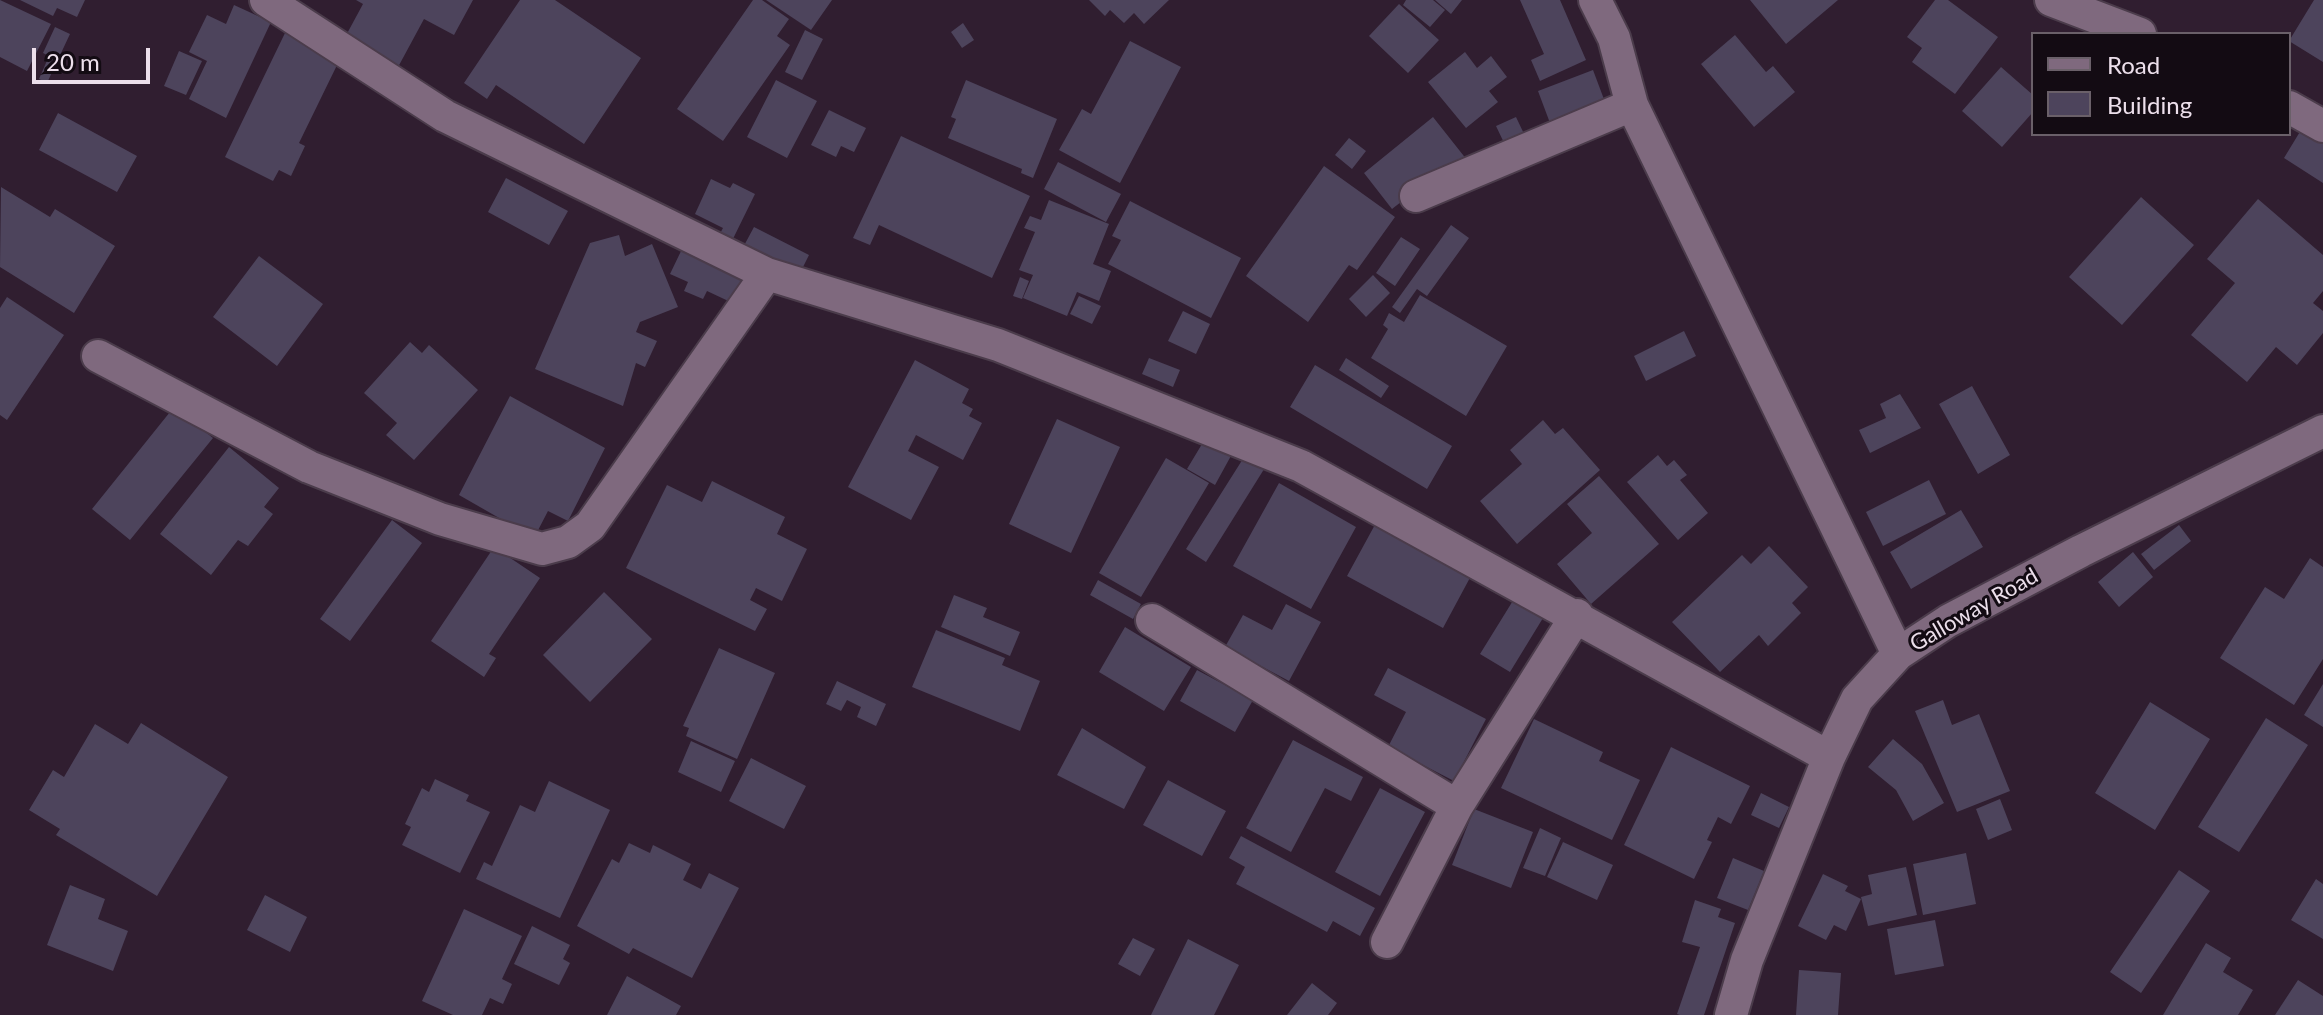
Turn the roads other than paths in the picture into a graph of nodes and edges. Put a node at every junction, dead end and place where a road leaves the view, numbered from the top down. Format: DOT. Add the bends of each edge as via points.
graph roads {
  1 [pos="266,0"];
  2 [pos="1595,0"];
  3 [pos="2051,0"];
  4 [pos="2135,32"];
  5 [pos="1632,105"];
  6 [pos="2291,108"];
  7 [pos="2323,126"];
  8 [pos="1416,196"];
  9 [pos="767,274"];
  10 [pos="98,356"];
  11 [pos="2323,431"];
  12 [pos="1577,615"];
  13 [pos="1152,620"];
  14 [pos="1898,654"];
  15 [pos="1829,757"];
  16 [pos="1457,806"];
  17 [pos="1387,942"];
  18 [pos="1731,1015"];
  1 -- 9 [label="street" via="445,116"];
  2 -- 5 [label="street" via="1614,38"];
  3 -- 4 [label="street"];
  5 -- 8 [label="street"];
  5 -- 14 [label="street"];
  6 -- 7 [label="street"];
  9 -- 10 [label="street" via="590,526 568,542 542,549 440,519 309,467"];
  9 -- 12 [label="street" via="998,345 1301,466"];
  11 -- 14 [label="street, Galloway Road" via="2081,551 1948,621"];
  12 -- 15 [label="street"];
  12 -- 16 [label="street"];
  13 -- 16 [label="street"];
  14 -- 15 [label="street, Galloway Road" via="1857,699"];
  15 -- 18 [label="street, Galloway Road" via="1747,960"];
  16 -- 17 [label="street"];
}
